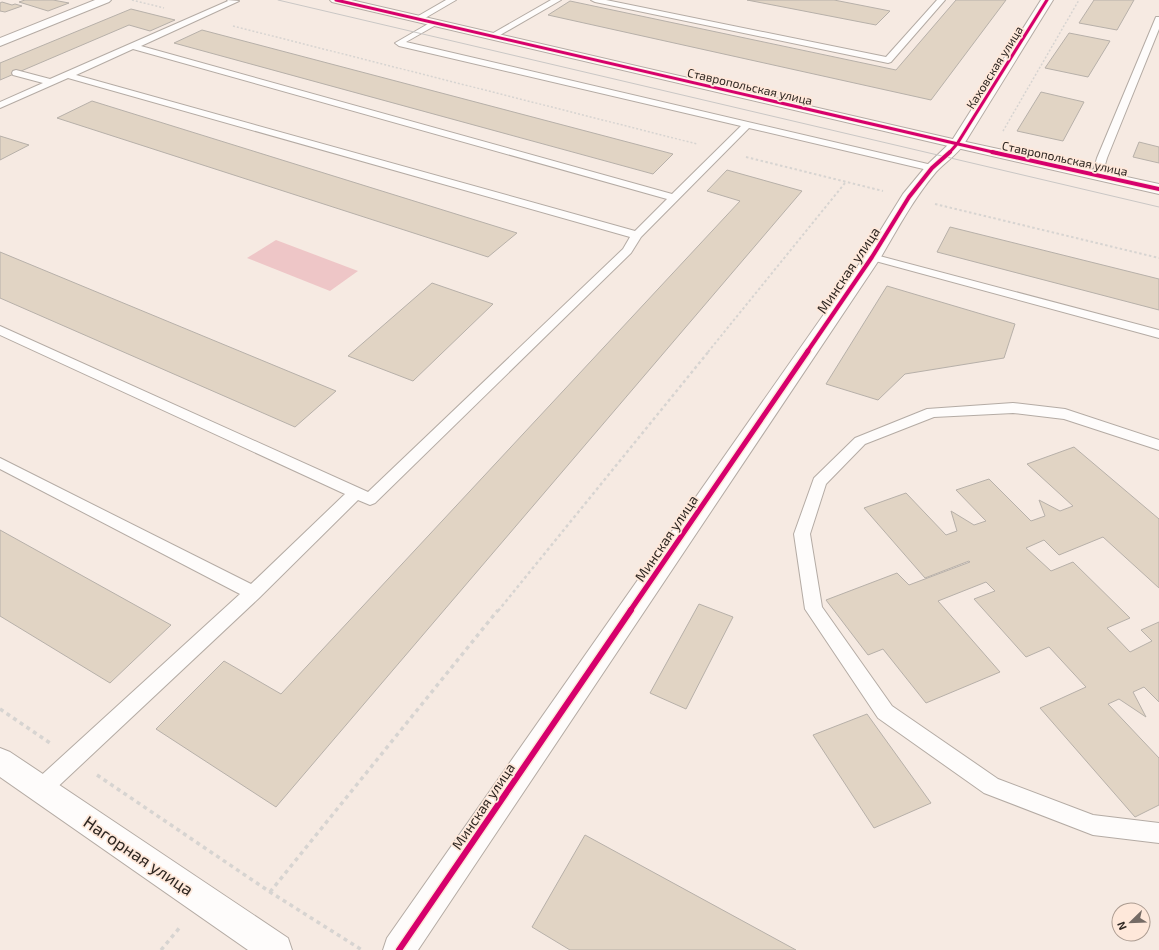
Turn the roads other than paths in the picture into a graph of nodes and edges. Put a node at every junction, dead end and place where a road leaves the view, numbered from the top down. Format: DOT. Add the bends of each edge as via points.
graph roads {
  1 [pos="105,0"];
  2 [pos="232,0"];
  3 [pos="336,0"];
  4 [pos="452,0"];
  5 [pos="557,0"];
  6 [pos="595,0"];
  7 [pos="941,0"];
  8 [pos="1047,0"];
  9 [pos="417,19"];
  10 [pos="1159,19"];
  11 [pos="433,23"];
  12 [pos="492,36"];
  13 [pos="0,42"];
  14 [pos="132,46"];
  15 [pos="16,73"];
  16 [pos="67,75"];
  17 [pos="50,82"];
  18 [pos="0,104"];
  19 [pos="747,124"];
  20 [pos="957,144"];
  21 [pos="932,168"];
  22 [pos="1097,175"];
  23 [pos="1159,189"];
  24 [pos="674,198"];
  25 [pos="637,235"];
  26 [pos="872,257"];
  27 [pos="0,330"];
  28 [pos="1159,334"];
  29 [pos="1159,445"];
  30 [pos="0,463"];
  31 [pos="356,493"];
  32 [pos="253,593"];
  33 [pos="0,761"];
  34 [pos="42,788"];
  35 [pos="1159,834"];
  36 [pos="276,950"];
  37 [pos="399,950"];
  1 -- 13 [label="street"];
  2 -- 14 [label="lane" via="235,1"];
  3 -- 9 [label="street, Ставропольская улица"];
  4 -- 9 [label="lane"];
  5 -- 12 [label="lane"];
  6 -- 7 [label="lane" via="888,60"];
  8 -- 20 [label="street, Каховская улица"];
  9 -- 11 [label="street, Ставропольская улица"];
  10 -- 22 [label="lane"];
  11 -- 12 [label="street, Ставропольская улица"];
  11 -- 19 [label="lane" via="399,42"];
  12 -- 20 [label="street, Ставропольская улица"];
  14 -- 16 [label="lane"];
  14 -- 24 [label="lane"];
  15 -- 17 [label="lane"];
  16 -- 17 [label="lane"];
  16 -- 25 [label="lane"];
  17 -- 18 [label="lane"];
  19 -- 21 [label="lane"];
  19 -- 24 [label="lane"];
  20 -- 21 [label="street, Минская улица"];
  20 -- 22 [label="street, Ставропольская улица"];
  21 -- 26 [label="street, Минская улица" via="909,197"];
  22 -- 23 [label="street, Ставропольская улица"];
  24 -- 25 [label="lane"];
  25 -- 31 [label="lane" via="627,251 370,500"];
  26 -- 28 [label="lane"];
  26 -- 37 [label="street, Минская улица"];
  27 -- 31 [label="lane"];
  29 -- 35 [label="lane" via="1065,414 1013,408 932,412 860,441 819,482 802,534 814,609 885,712 991,786 1093,825"];
  30 -- 32 [label="lane"];
  31 -- 32 [label="lane"];
  32 -- 34 [label="lane"];
  33 -- 34 [label="street, Нагорная улица"];
  34 -- 36 [label="street, Нагорная улица"];
}
